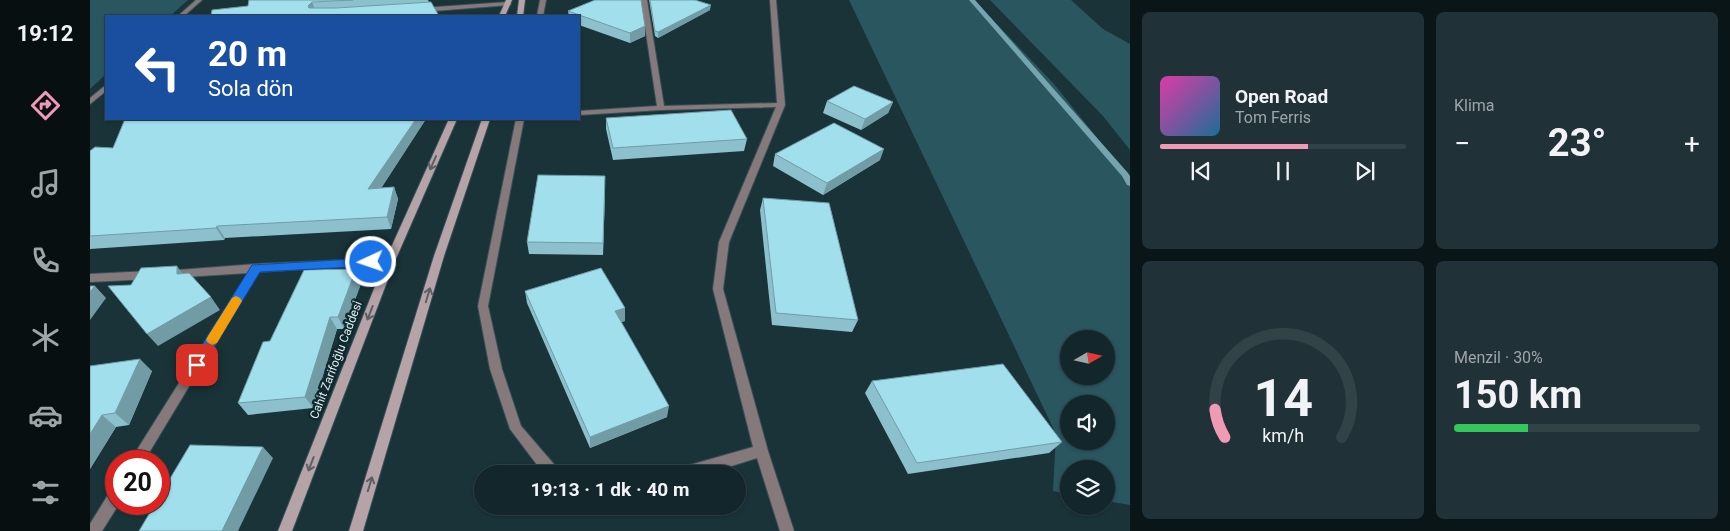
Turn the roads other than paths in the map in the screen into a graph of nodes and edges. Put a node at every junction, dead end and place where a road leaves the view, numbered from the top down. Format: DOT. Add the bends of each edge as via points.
graph roads {
  1 [pos="199,0"];
  2 [pos="522,0"];
  3 [pos="543,0"];
  4 [pos="644,0"];
  5 [pos="773,0"];
  6 [pos="508,2"];
  7 [pos="412,10"];
  8 [pos="182,15"];
  9 [pos="502,15"];
  10 [pos="520,15"];
  11 [pos="540,15"];
  12 [pos="105,88"];
  13 [pos="90,102"];
  14 [pos="781,105"];
  15 [pos="661,108"];
  16 [pos="580,113"];
  17 [pos="453,120"];
  18 [pos="486,120"];
  19 [pos="520,120"];
  20 [pos="390,261"];
  21 [pos="256,268"];
  22 [pos="90,278"];
  23 [pos="144,450"];
  24 [pos="761,451"];
  25 [pos="546,465"];
  26 [pos="714,465"];
  27 [pos="105,513"];
  28 [pos="94,531"];
  29 [pos="285,531"];
  30 [pos="356,531"];
  31 [pos="787,531"];
  1 -- 8 [label="street"];
  2 -- 10 [label="main road"];
  3 -- 11 [label="street"];
  4 -- 15 [label="street"];
  5 -- 14 [label="street"];
  6 -- 7 [label="street"];
  6 -- 9 [label="main road"];
  12 -- 13 [label="street"];
  14 -- 15 [label="street"];
  14 -- 24 [label="street" via="724,242 718,289"];
  15 -- 16 [label="street"];
  17 -- 20 [label="main road, Cahit Zarifoğlu Caddesi, one-way"];
  30 -- 18 [label="main road, one-way" via="436,266"];
  19 -- 25 [label="street" via="483,306 496,369 516,429"];
  20 -- 21 [label="street"];
  20 -- 29 [label="main road, Cahit Zarifoğlu Caddesi, one-way"];
  21 -- 22 [label="street"];
  21 -- 23 [label="street"];
  24 -- 26 [label="street"];
  24 -- 31 [label="street"];
  27 -- 28 [label="street"];
}
